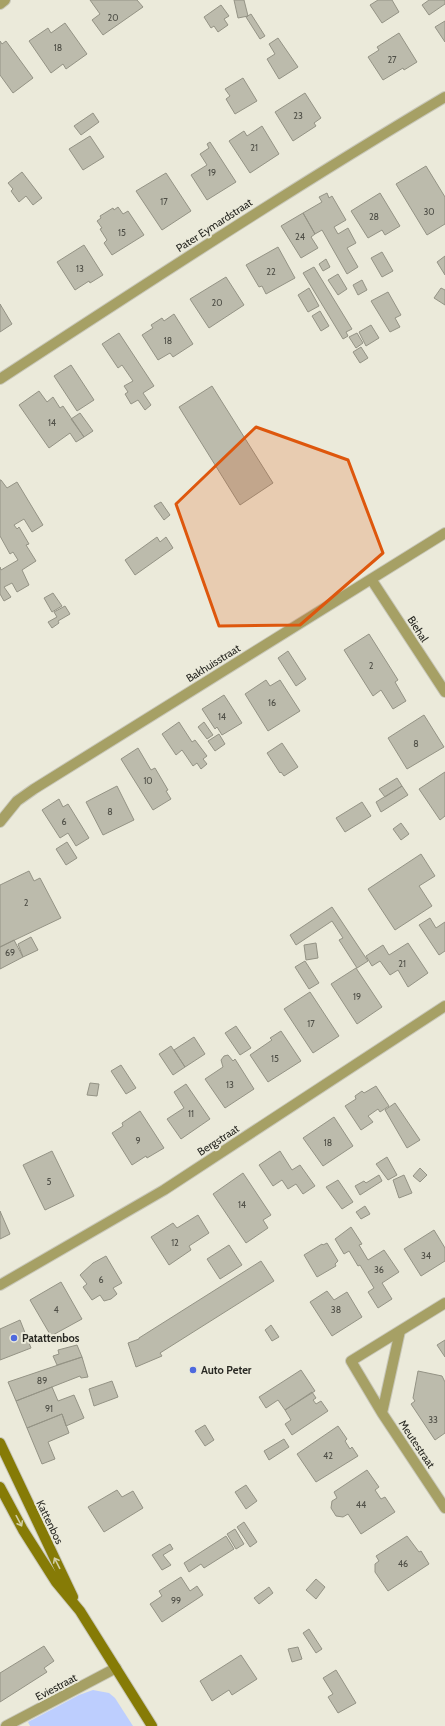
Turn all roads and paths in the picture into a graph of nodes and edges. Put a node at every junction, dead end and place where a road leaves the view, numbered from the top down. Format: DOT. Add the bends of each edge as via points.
graph roads {
  1 [pos="5,0"];
  2 [pos="0,4"];
  3 [pos="445,97"];
  4 [pos="0,379"];
  5 [pos="445,533"];
  6 [pos="371,578"];
  7 [pos="445,692"];
  8 [pos="0,822"];
  9 [pos="445,1006"];
  10 [pos="0,1285"];
  11 [pos="445,1303"];
  12 [pos="400,1331"];
  13 [pos="382,1413"];
  14 [pos="0,1443"];
  15 [pos="0,1487"];
  16 [pos="445,1508"];
  17 [pos="80,1611"];
  18 [pos="116,1668"];
  19 [pos="6,1726"];
  20 [pos="152,1726"];
  1 -- 2 [label="street"];
  3 -- 4 [label="street, Pater Eymardstraat" via="193,253"];
  5 -- 6 [label="street, Bakhuisstraat"];
  6 -- 7 [label="street, Biehal"];
  6 -- 8 [label="street, Bakhuisstraat" via="34,788 17,801"];
  9 -- 10 [label="street, Bergstraat" via="164,1190"];
  11 -- 12 [label="street, Meutestraat"];
  12 -- 13 [label="street"];
  12 -- 13 [label="street, Meutestraat" via="350,1361"];
  13 -- 16 [label="street, Meutestraat"];
  17 -- 14 [label="main road, Kattenbos, one-way"];
  15 -- 17 [label="main road, Kattenbos, one-way" via="23,1530 56,1582"];
  17 -- 18 [label="main road, Kattenbos"];
  18 -- 19 [label="street, Eviestraat"];
  18 -- 20 [label="main road, Kattenbos"];
}
